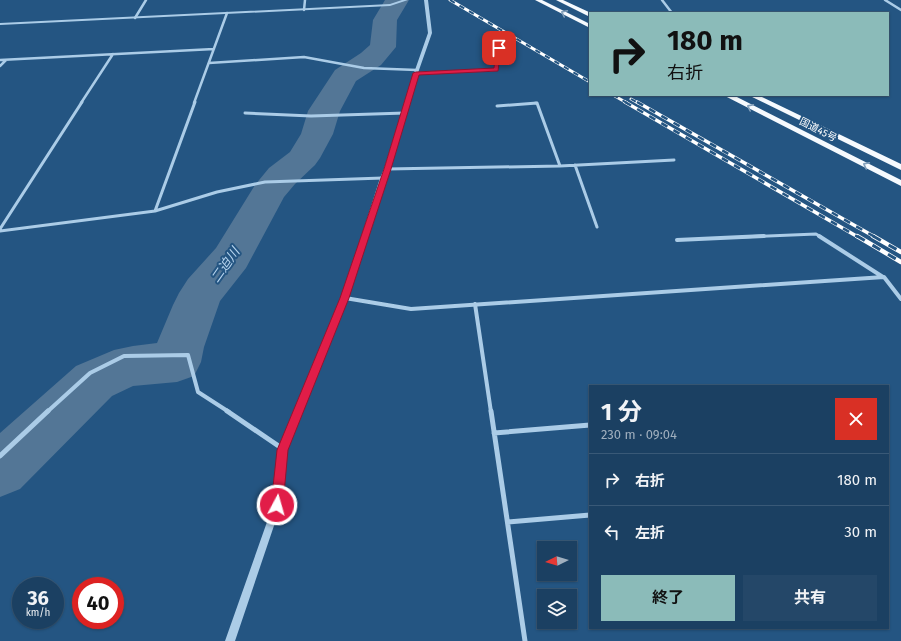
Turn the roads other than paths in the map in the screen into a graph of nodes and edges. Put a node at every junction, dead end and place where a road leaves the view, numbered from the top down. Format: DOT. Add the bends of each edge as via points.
graph roads {
  1 [pos="146,0"];
  2 [pos="305,0"];
  3 [pos="426,0"];
  4 [pos="538,0"];
  5 [pos="560,0"];
  6 [pos="662,0"];
  7 [pos="885,0"];
  8 [pos="404,1"];
  9 [pos="304,10"];
  10 [pos="901,10"];
  11 [pos="671,12"];
  12 [pos="227,13"];
  13 [pos="589,14"];
  14 [pos="135,18"];
  15 [pos="0,24"];
  16 [pos="589,26"];
  17 [pos="214,48"];
  18 [pos="499,48"];
  19 [pos="113,54"];
  20 [pos="0,60"];
  21 [pos="6,60"];
  22 [pos="209,63"];
  23 [pos="0,66"];
  24 [pos="417,72"];
  25 [pos="729,96"];
  26 [pos="754,96"];
  27 [pos="497,106"];
  28 [pos="245,113"];
  29 [pos="405,114"];
  30 [pos="674,160"];
  31 [pos="575,165"];
  32 [pos="560,166"];
  33 [pos="901,167"];
  34 [pos="387,169"];
  35 [pos="383,178"];
  36 [pos="901,183"];
  37 [pos="155,211"];
  38 [pos="597,227"];
  39 [pos="0,230"];
  40 [pos="677,240"];
  41 [pos="884,277"];
  42 [pos="344,298"];
  43 [pos="901,299"];
  44 [pos="475,304"];
  45 [pos="589,425"];
  46 [pos="494,433"];
  47 [pos="283,450"];
  48 [pos="0,456"];
  49 [pos="589,515"];
  50 [pos="508,522"];
  51 [pos="230,641"];
  52 [pos="525,641"];
  1 -- 14 [label="street"];
  2 -- 9 [label="street"];
  3 -- 24 [label="street" via="430,33"];
  16 -- 4 [label="highway, one-way"];
  5 -- 13 [label="highway"];
  6 -- 11 [label="street"];
  7 -- 10 [label="street"];
  8 -- 9 [label="street" via="390,5"];
  9 -- 12 [label="street"];
  12 -- 14 [label="street"];
  12 -- 17 [label="street"];
  14 -- 15 [label="street"];
  17 -- 19 [label="street"];
  17 -- 22 [label="street"];
  18 -- 24 [label="lane" via="496,70"];
  19 -- 21 [label="street"];
  19 -- 39 [label="street"];
  20 -- 21 [label="street"];
  21 -- 23 [label="street"];
  22 -- 24 [label="street" via="304,58 364,68"];
  22 -- 37 [label="street"];
  24 -- 29 [label="street"];
  36 -- 25 [label="highway, 国道45号, one-way"];
  26 -- 33 [label="highway, 国道45号"];
  27 -- 32 [label="street" via="537,103"];
  28 -- 29 [label="street" via="311,116"];
  29 -- 34 [label="street"];
  30 -- 31 [label="street"];
  31 -- 32 [label="street"];
  31 -- 38 [label="street"];
  32 -- 34 [label="street"];
  34 -- 35 [label="street"];
  35 -- 37 [label="street" via="265,182 217,192"];
  35 -- 42 [label="street"];
  37 -- 39 [label="street"];
  40 -- 41 [label="street" via="816,234"];
  41 -- 43 [label="street"];
  41 -- 44 [label="street"];
  42 -- 44 [label="street" via="411,309"];
  42 -- 47 [label="street"];
  44 -- 46 [label="street"];
  45 -- 46 [label="street"];
  46 -- 50 [label="street"];
  47 -- 48 [label="street" via="198,392 188,355 165,355 124,356 90,373"];
  47 -- 51 [label="street" via="277,505"];
  49 -- 50 [label="street"];
  50 -- 52 [label="street"];
}
